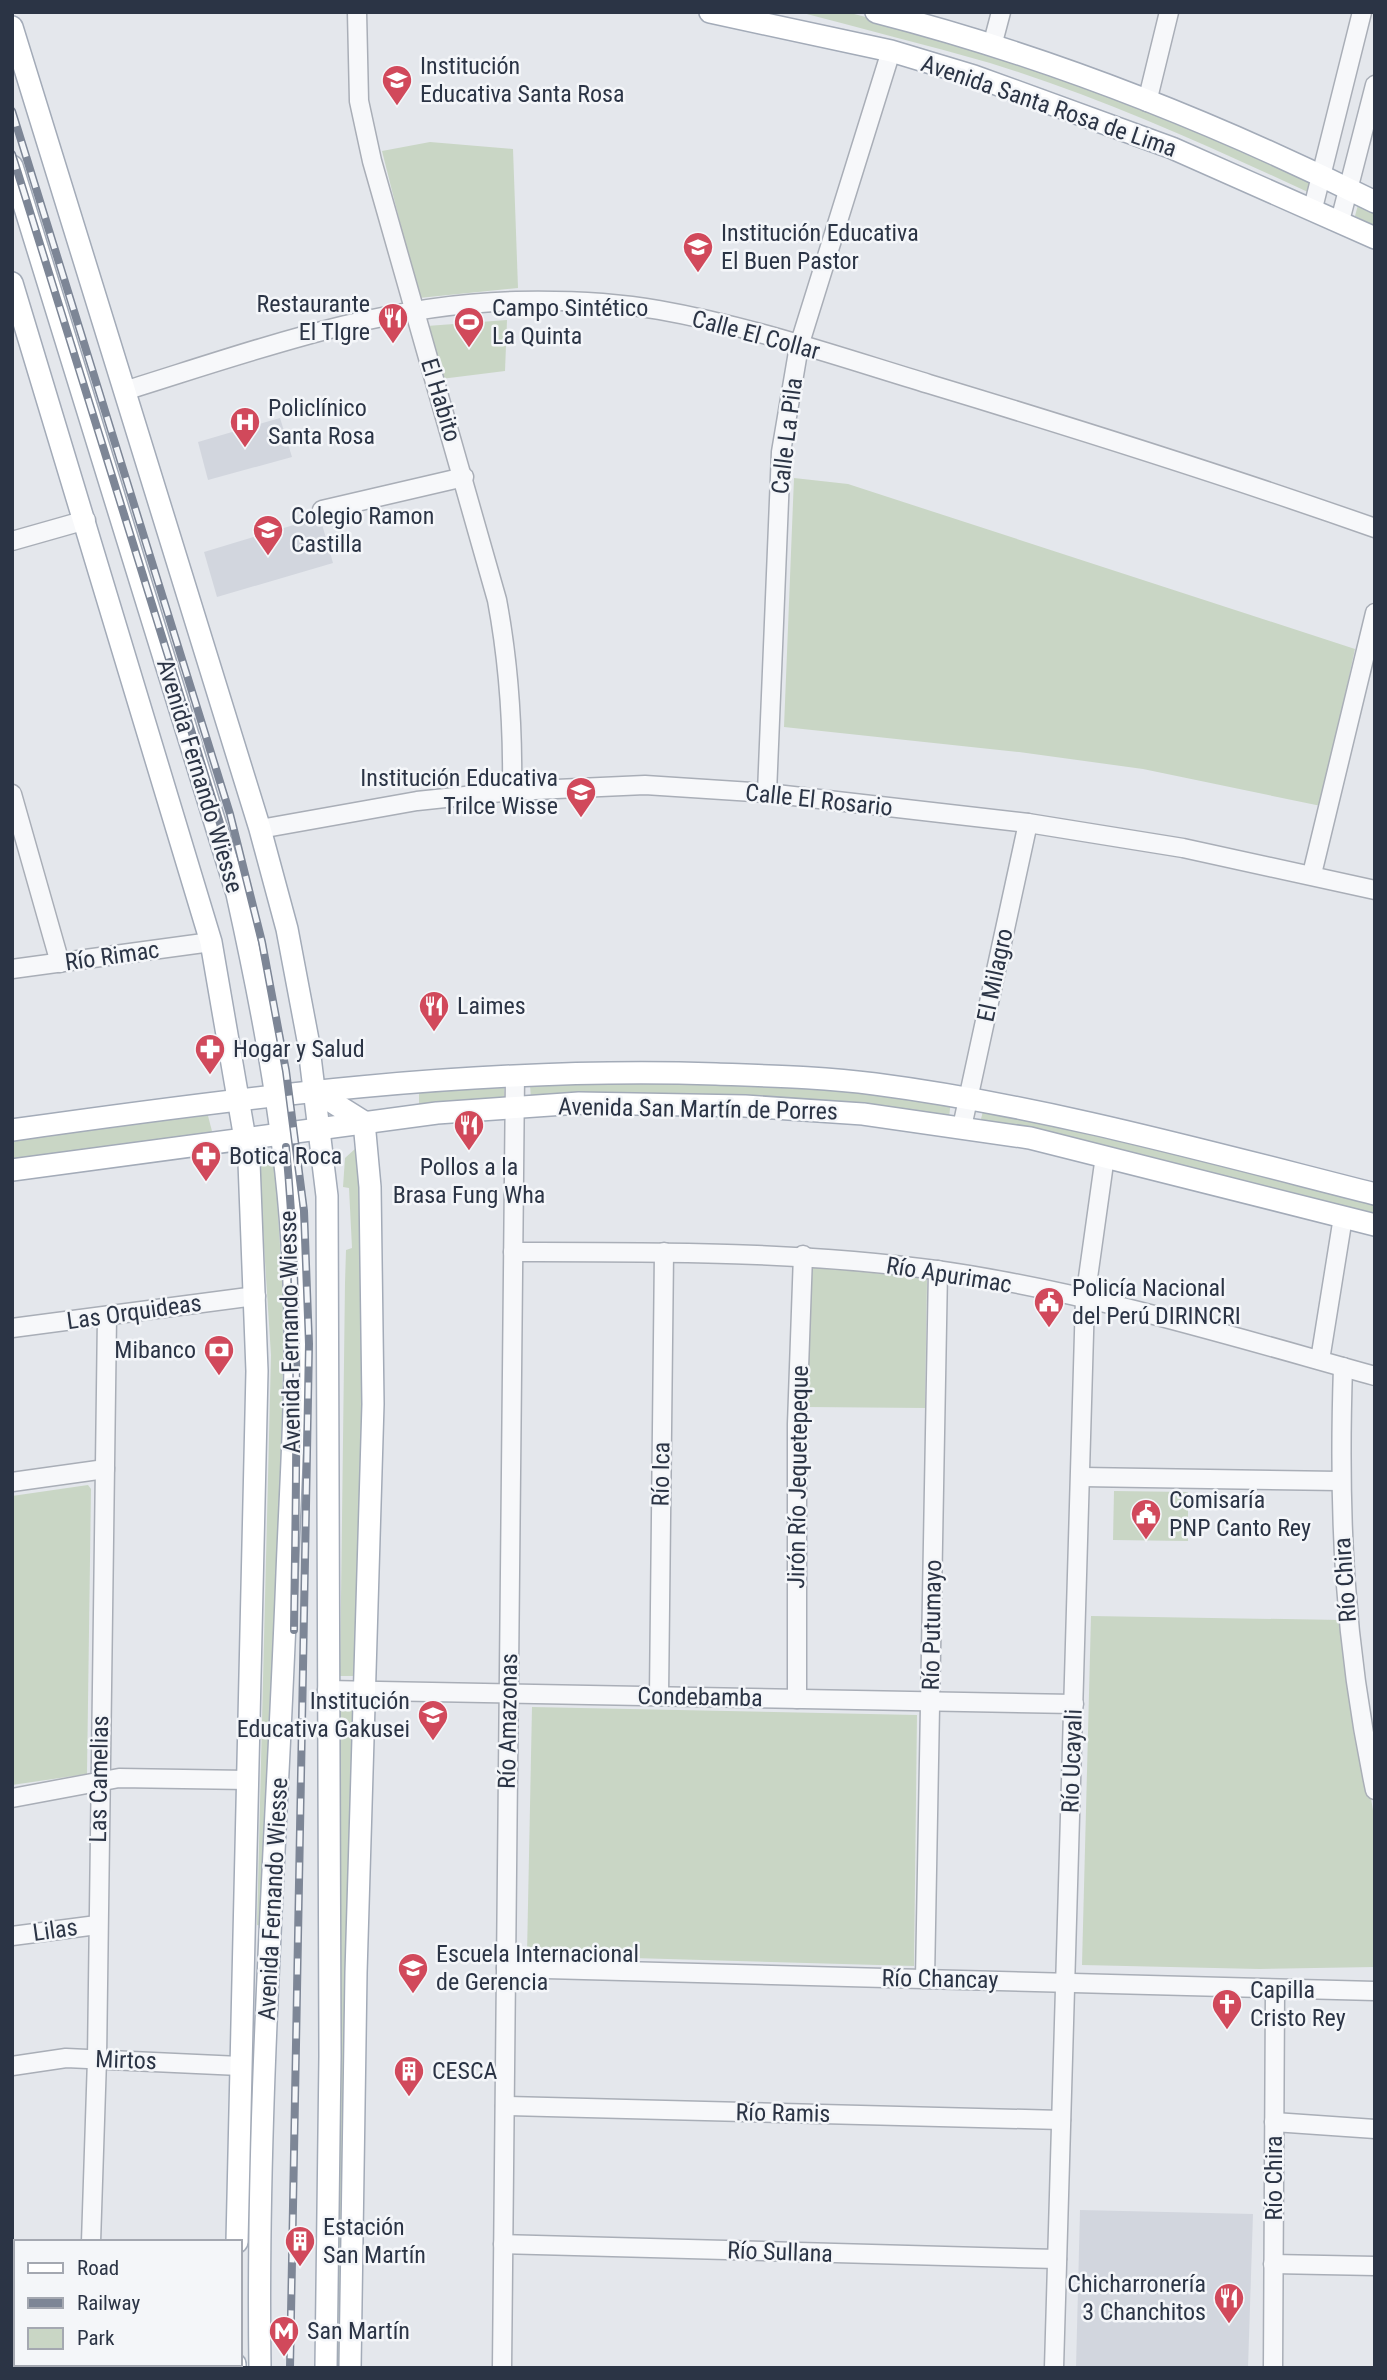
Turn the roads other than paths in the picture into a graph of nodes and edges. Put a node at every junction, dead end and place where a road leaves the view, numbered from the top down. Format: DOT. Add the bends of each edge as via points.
graph roads {
  1 [pos="357,12"];
  2 [pos="710,12"];
  3 [pos="1001,12"];
  4 [pos="1169,12"];
  5 [pos="1362,12"];
  6 [pos="887,14"];
  7 [pos="736,15"];
  8 [pos="771,18"];
  9 [pos="12,27"];
  10 [pos="992,46"];
  11 [pos="891,51"];
  12 [pos="1375,85"];
  13 [pos="1147,102"];
  14 [pos="12,166"];
  15 [pos="1321,176"];
  16 [pos="1349,189"];
  17 [pos="1375,202"];
  18 [pos="1313,208"];
  19 [pos="1340,221"];
  20 [pos="1375,238"];
  21 [pos="12,283"];
  22 [pos="413,310"];
  23 [pos="799,346"];
  24 [pos="124,391"];
  25 [pos="464,477"];
  26 [pos="322,510"];
  27 [pos="86,520"];
  28 [pos="1375,528"];
  29 [pos="12,541"];
  30 [pos="1375,612"];
  31 [pos="512,791"];
  32 [pos="767,793"];
  33 [pos="12,794"];
  34 [pos="16,822"];
  35 [pos="1028,823"];
  36 [pos="260,829"];
  37 [pos="1312,874"];
  38 [pos="1375,890"];
  39 [pos="211,942"];
  40 [pos="60,963"];
  41 [pos="12,969"];
  42 [pos="515,1075"];
  43 [pos="400,1084"];
  44 [pos="313,1090"];
  45 [pos="276,1094"];
  46 [pos="968,1097"];
  47 [pos="239,1099"];
  48 [pos="514,1109"];
  49 [pos="402,1117"];
  50 [pos="364,1122"];
  51 [pos="319,1127"];
  52 [pos="962,1127"];
  53 [pos="12,1130"];
  54 [pos="282,1132"];
  55 [pos="245,1138"];
  56 [pos="1105,1156"];
  57 [pos="12,1170"];
  58 [pos="1375,1194"];
  59 [pos="1343,1217"];
  60 [pos="1375,1225"];
  61 [pos="513,1252"];
  62 [pos="664,1252"];
  63 [pos="803,1255"];
  64 [pos="938,1270"];
  65 [pos="256,1296"];
  66 [pos="1085,1299"];
  67 [pos="107,1316"];
  68 [pos="12,1328"];
  69 [pos="1320,1360"];
  70 [pos="1343,1367"];
  71 [pos="1375,1376"];
  72 [pos="105,1469"];
  73 [pos="1082,1477"];
  74 [pos="1339,1481"];
  75 [pos="12,1482"];
  76 [pos="327,1690"];
  77 [pos="364,1691"];
  78 [pos="509,1694"];
  79 [pos="659,1696"];
  80 [pos="797,1699"];
  81 [pos="930,1702"];
  82 [pos="1074,1704"];
  83 [pos="248,1780"];
  84 [pos="99,1783"];
  85 [pos="1375,1790"];
  86 [pos="12,1798"];
  87 [pos="97,1924"];
  88 [pos="12,1936"];
  89 [pos="506,1968"];
  90 [pos="925,1979"];
  91 [pos="1065,1982"];
  92 [pos="1275,1989"];
  93 [pos="1375,1991"];
  94 [pos="97,2059"];
  95 [pos="12,2066"];
  96 [pos="240,2066"];
  97 [pos="505,2106"];
  98 [pos="1061,2120"];
  99 [pos="1274,2122"];
  100 [pos="1375,2129"];
  101 [pos="91,2240"];
  102 [pos="237,2240"];
  103 [pos="503,2244"];
  104 [pos="1057,2259"];
  105 [pos="1273,2264"];
  106 [pos="1375,2266"];
  107 [pos="260,2368"];
  108 [pos="326,2368"];
  109 [pos="350,2368"];
  110 [pos="502,2368"];
  111 [pos="1054,2368"];
  112 [pos="1273,2368"];
  1 -- 22 [label="street, El Habito" via="359,101"];
  2 -- 7 [label="main road, Avenida Santa Rosa de Lima"];
  3 -- 10 [label="street"];
  4 -- 13 [label="street"];
  5 -- 15 [label="street"];
  6 -- 10 [label="main road, Avenida Santa Rosa de Lima"];
  7 -- 8 [label="main road, Avenida Santa Rosa de Lima"];
  8 -- 11 [label="main road, Avenida Santa Rosa de Lima"];
  9 -- 24 [label="main road, Avenida Fernando Wiesse"];
  10 -- 13 [label="main road, Avenida Santa Rosa de Lima"];
  11 -- 18 [label="main road, Avenida Santa Rosa de Lima" via="1147,139"];
  11 -- 23 [label="street, Calle La Pila"];
  12 -- 16 [label="street"];
  13 -- 15 [label="main road, Avenida Santa Rosa de Lima" via="1245,139"];
  14 -- 45 [label="main road, Avenida Fernando Wiesse" via="237,894"];
  15 -- 16 [label="main road, Avenida Santa Rosa de Lima"];
  15 -- 18 [label="street"];
  16 -- 17 [label="main road, Avenida Santa Rosa de Lima"];
  16 -- 19 [label="street"];
  18 -- 19 [label="main road, Avenida Santa Rosa de Lima"];
  19 -- 20 [label="main road, Avenida Santa Rosa de Lima"];
  21 -- 27 [label="main road, Avenida Fernando Wiesse"];
  22 -- 23 [label="street, Calle El Collar" via="514,301 644,308"];
  22 -- 24 [label="street, Calle El Collar" via="278,342"];
  22 -- 25 [label="street, El Habito"];
  23 -- 28 [label="street, Calle El Collar" via="1216,472"];
  23 -- 32 [label="street, Calle La Pila" via="781,452"];
  24 -- 36 [label="main road, Avenida Fernando Wiesse"];
  25 -- 26 [label="street"];
  25 -- 31 [label="street, El Habito" via="509,664"];
  27 -- 29 [label="street"];
  27 -- 39 [label="main road, Avenida Fernando Wiesse"];
  30 -- 37 [label="street"];
  31 -- 32 [label="street, Calle El Rosario" via="645,785"];
  31 -- 36 [label="street, Calle El Rosario" via="417,801"];
  32 -- 35 [label="street, Calle El Rosario"];
  33 -- 34 [label="street"];
  34 -- 40 [label="street"];
  35 -- 37 [label="street, Calle El Rosario"];
  35 -- 46 [label="street, El Milagro"];
  36 -- 44 [label="main road, Avenida Fernando Wiesse" via="288,929"];
  37 -- 38 [label="street, Calle El Rosario"];
  39 -- 40 [label="street, Río Rimac"];
  39 -- 47 [label="main road, Avenida Fernando Wiesse"];
  40 -- 41 [label="street, Río Rimac"];
  42 -- 43 [label="main road, Avenida San Martín de Porres"];
  42 -- 46 [label="main road, Avenida San Martín de Porres" via="795,1076"];
  42 -- 48 [label="street, Río Amazonas"];
  43 -- 44 [label="main road, Avenida San Martín de Porres"];
  43 -- 49 [label="main road"];
  44 -- 45 [label="main road, Avenida San Martín de Porres"];
  44 -- 50 [label="main road"];
  44 -- 51 [label="main road, Avenida Fernando Wiesse"];
  45 -- 47 [label="main road, Avenida San Martín de Porres"];
  45 -- 54 [label="main road, Avenida Fernando Wiesse"];
  46 -- 52 [label="street, El Milagro"];
  46 -- 58 [label="main road, Avenida San Martín de Porres"];
  47 -- 53 [label="main road, Avenida San Martín de Porres"];
  47 -- 55 [label="main road, Avenida Fernando Wiesse"];
  48 -- 49 [label="main road, Avenida San Martín de Porres"];
  48 -- 52 [label="main road, Avenida San Martín de Porres" via="579,1103 745,1106"];
  48 -- 61 [label="street, Río Amazonas"];
  49 -- 50 [label="main road, Avenida San Martín de Porres"];
  50 -- 51 [label="main road, Avenida San Martín de Porres"];
  50 -- 77 [label="main road" via="370,1187 373,1404"];
  51 -- 54 [label="main road, Avenida San Martín de Porres"];
  51 -- 76 [label="main road, Avenida Fernando Wiesse" via="330,1271"];
  52 -- 56 [label="main road, Avenida San Martín de Porres"];
  54 -- 55 [label="main road, Avenida San Martín de Porres"];
  54 -- 107 [label="main road, Avenida Fernando Wiesse" via="294,1263 295,1367 269,1984"];
  55 -- 57 [label="main road, Avenida San Martín de Porres"];
  55 -- 65 [label="main road, Avenida Fernando Wiesse"];
  56 -- 59 [label="main road, Avenida San Martín de Porres"];
  56 -- 66 [label="street, Río Ucayali"];
  59 -- 60 [label="main road, Avenida San Martín de Porres"];
  59 -- 69 [label="street"];
  61 -- 62 [label="street, Río Apurimac"];
  61 -- 78 [label="street, Río Amazonas"];
  62 -- 63 [label="street, Río Apurimac"];
  62 -- 79 [label="street, Río Ica"];
  63 -- 64 [label="street, Río Apurimac"];
  63 -- 80 [label="street, Jirón Río Jequetepeque" via="797,1424"];
  64 -- 66 [label="street, Río Apurimac"];
  64 -- 81 [label="street, Río Putumayo"];
  65 -- 67 [label="street, Las Orquideas"];
  65 -- 83 [label="main road, Avenida Fernando Wiesse"];
  66 -- 69 [label="street, Río Apurimac"];
  66 -- 73 [label="street, Río Ucayali"];
  67 -- 68 [label="street, Las Orquideas"];
  67 -- 72 [label="street, Las Camelias"];
  69 -- 70 [label="street, Río Apurimac"];
  70 -- 71 [label="street, Río Apurimac"];
  70 -- 74 [label="street, Río Chira"];
  72 -- 75 [label="street"];
  72 -- 84 [label="street, Las Camelias"];
  73 -- 74 [label="street"];
  73 -- 82 [label="street, Río Ucayali"];
  74 -- 85 [label="street, Río Chira" via="1347,1623"];
  76 -- 77 [label="street, Condebamba"];
  76 -- 108 [label="main road, Avenida Fernando Wiesse" via="330,2056"];
  77 -- 78 [label="street, Condebamba"];
  77 -- 109 [label="main road"];
  78 -- 79 [label="street, Condebamba"];
  78 -- 89 [label="street, Río Amazonas"];
  79 -- 80 [label="street, Condebamba"];
  80 -- 81 [label="street, Condebamba"];
  81 -- 82 [label="street, Condebamba"];
  81 -- 90 [label="street, Río Putumayo"];
  82 -- 91 [label="street, Río Ucayali"];
  83 -- 84 [label="street" via="119,1778"];
  83 -- 96 [label="main road, Avenida Fernando Wiesse"];
  84 -- 86 [label="street"];
  84 -- 87 [label="street, Las Camelias"];
  87 -- 88 [label="street, Lilas"];
  87 -- 94 [label="street, Las Camelias"];
  89 -- 90 [label="street, Río Chancay"];
  89 -- 97 [label="street, Río Amazonas"];
  90 -- 91 [label="street, Río Chancay"];
  91 -- 92 [label="street, Río Chancay"];
  91 -- 98 [label="street, Río Ucayali"];
  92 -- 93 [label="street, Río Chancay"];
  92 -- 99 [label="street, Río Chira"];
  94 -- 95 [label="street, Mirtos" via="66,2058"];
  94 -- 96 [label="street, Mirtos"];
  94 -- 101 [label="street, Las Camelias"];
  96 -- 102 [label="main road, Avenida Fernando Wiesse"];
  97 -- 98 [label="street, Río Ramis"];
  97 -- 103 [label="street, Río Amazonas"];
  98 -- 104 [label="street, Río Ucayali"];
  99 -- 100 [label="street"];
  99 -- 105 [label="street, Río Chira"];
  103 -- 104 [label="street, Río Sullana"];
  103 -- 110 [label="street, Río Amazonas"];
  104 -- 111 [label="street, Río Ucayali"];
  105 -- 106 [label="street"];
  105 -- 112 [label="street, Río Chira"];
}
